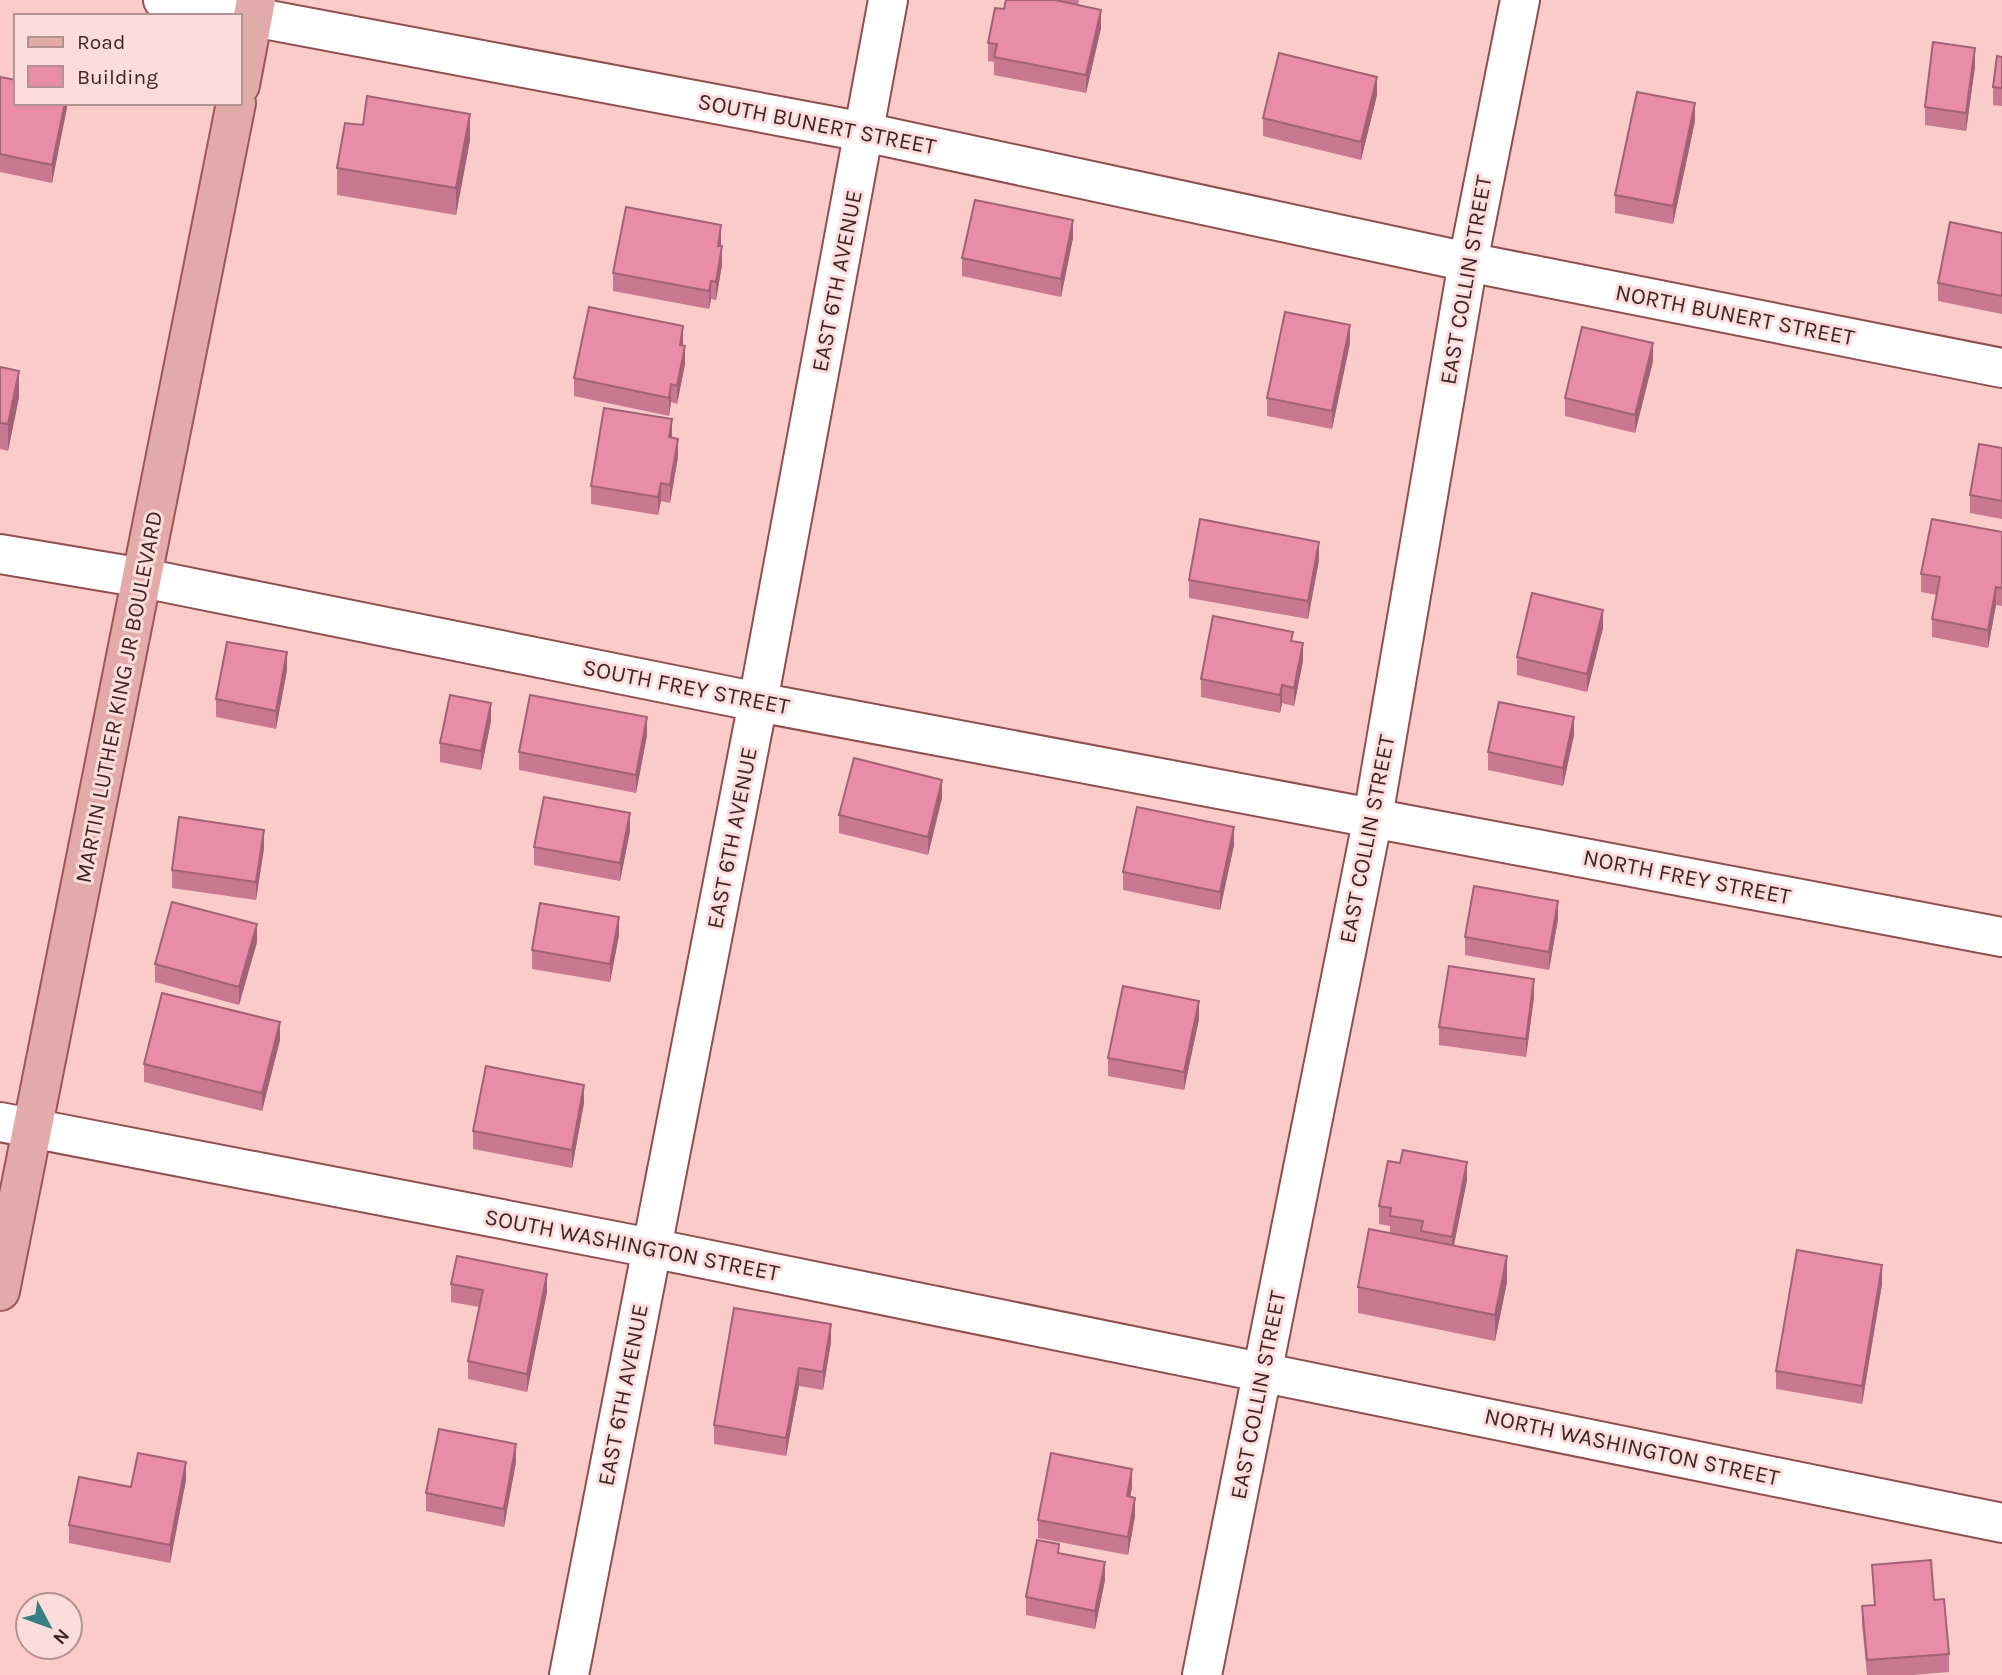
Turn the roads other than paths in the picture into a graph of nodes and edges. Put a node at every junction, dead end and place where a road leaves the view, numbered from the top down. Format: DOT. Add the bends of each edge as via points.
graph roads {
  1 [pos="163,0"];
  2 [pos="888,0"];
  3 [pos="1520,0"];
  4 [pos="254,8"];
  5 [pos="242,74"];
  6 [pos="236,105"];
  7 [pos="864,132"];
  8 [pos="1468,262"];
  9 [pos="2002,368"];
  10 [pos="0,554"];
  11 [pos="143,578"];
  12 [pos="758,702"];
  13 [pos="1373,817"];
  14 [pos="2002,937"];
  15 [pos="16,1125"];
  16 [pos="651,1248"];
  17 [pos="0,1291"];
  18 [pos="1262,1372"];
  19 [pos="2002,1523"];
  20 [pos="569,1675"];
  21 [pos="1202,1675"];
  1 -- 4 [label="street, SOUTH BUNERT STREET"];
  2 -- 7 [label="street, EAST 6TH AVENUE"];
  3 -- 8 [label="street, EAST COLLIN STREET"];
  4 -- 5 [label="main road"];
  4 -- 7 [label="street, SOUTH BUNERT STREET"];
  6 -- 11 [label="main road, MARTIN LUTHER KING JR BOULEVARD"];
  7 -- 8 [label="street, SOUTH BUNERT STREET"];
  7 -- 12 [label="street, EAST 6TH AVENUE"];
  8 -- 9 [label="street, NORTH BUNERT STREET"];
  8 -- 13 [label="street, EAST COLLIN STREET"];
  10 -- 11 [label="street, SOUTH FREY STREET"];
  11 -- 12 [label="street, SOUTH FREY STREET"];
  11 -- 15 [label="main road, MARTIN LUTHER KING JR BOULEVARD"];
  12 -- 13 [label="street, SOUTH FREY STREET"];
  12 -- 16 [label="street, EAST 6TH AVENUE"];
  13 -- 14 [label="street, NORTH FREY STREET"];
  13 -- 18 [label="street, EAST COLLIN STREET"];
  15 -- 16 [label="street, SOUTH WASHINGTON STREET"];
  15 -- 17 [label="main road, MARTIN LUTHER KING JR BOULEVARD"];
  16 -- 18 [label="street, SOUTH WASHINGTON STREET"];
  16 -- 20 [label="street, EAST 6TH AVENUE"];
  18 -- 19 [label="street, NORTH WASHINGTON STREET"];
  18 -- 21 [label="street, EAST COLLIN STREET"];
}
